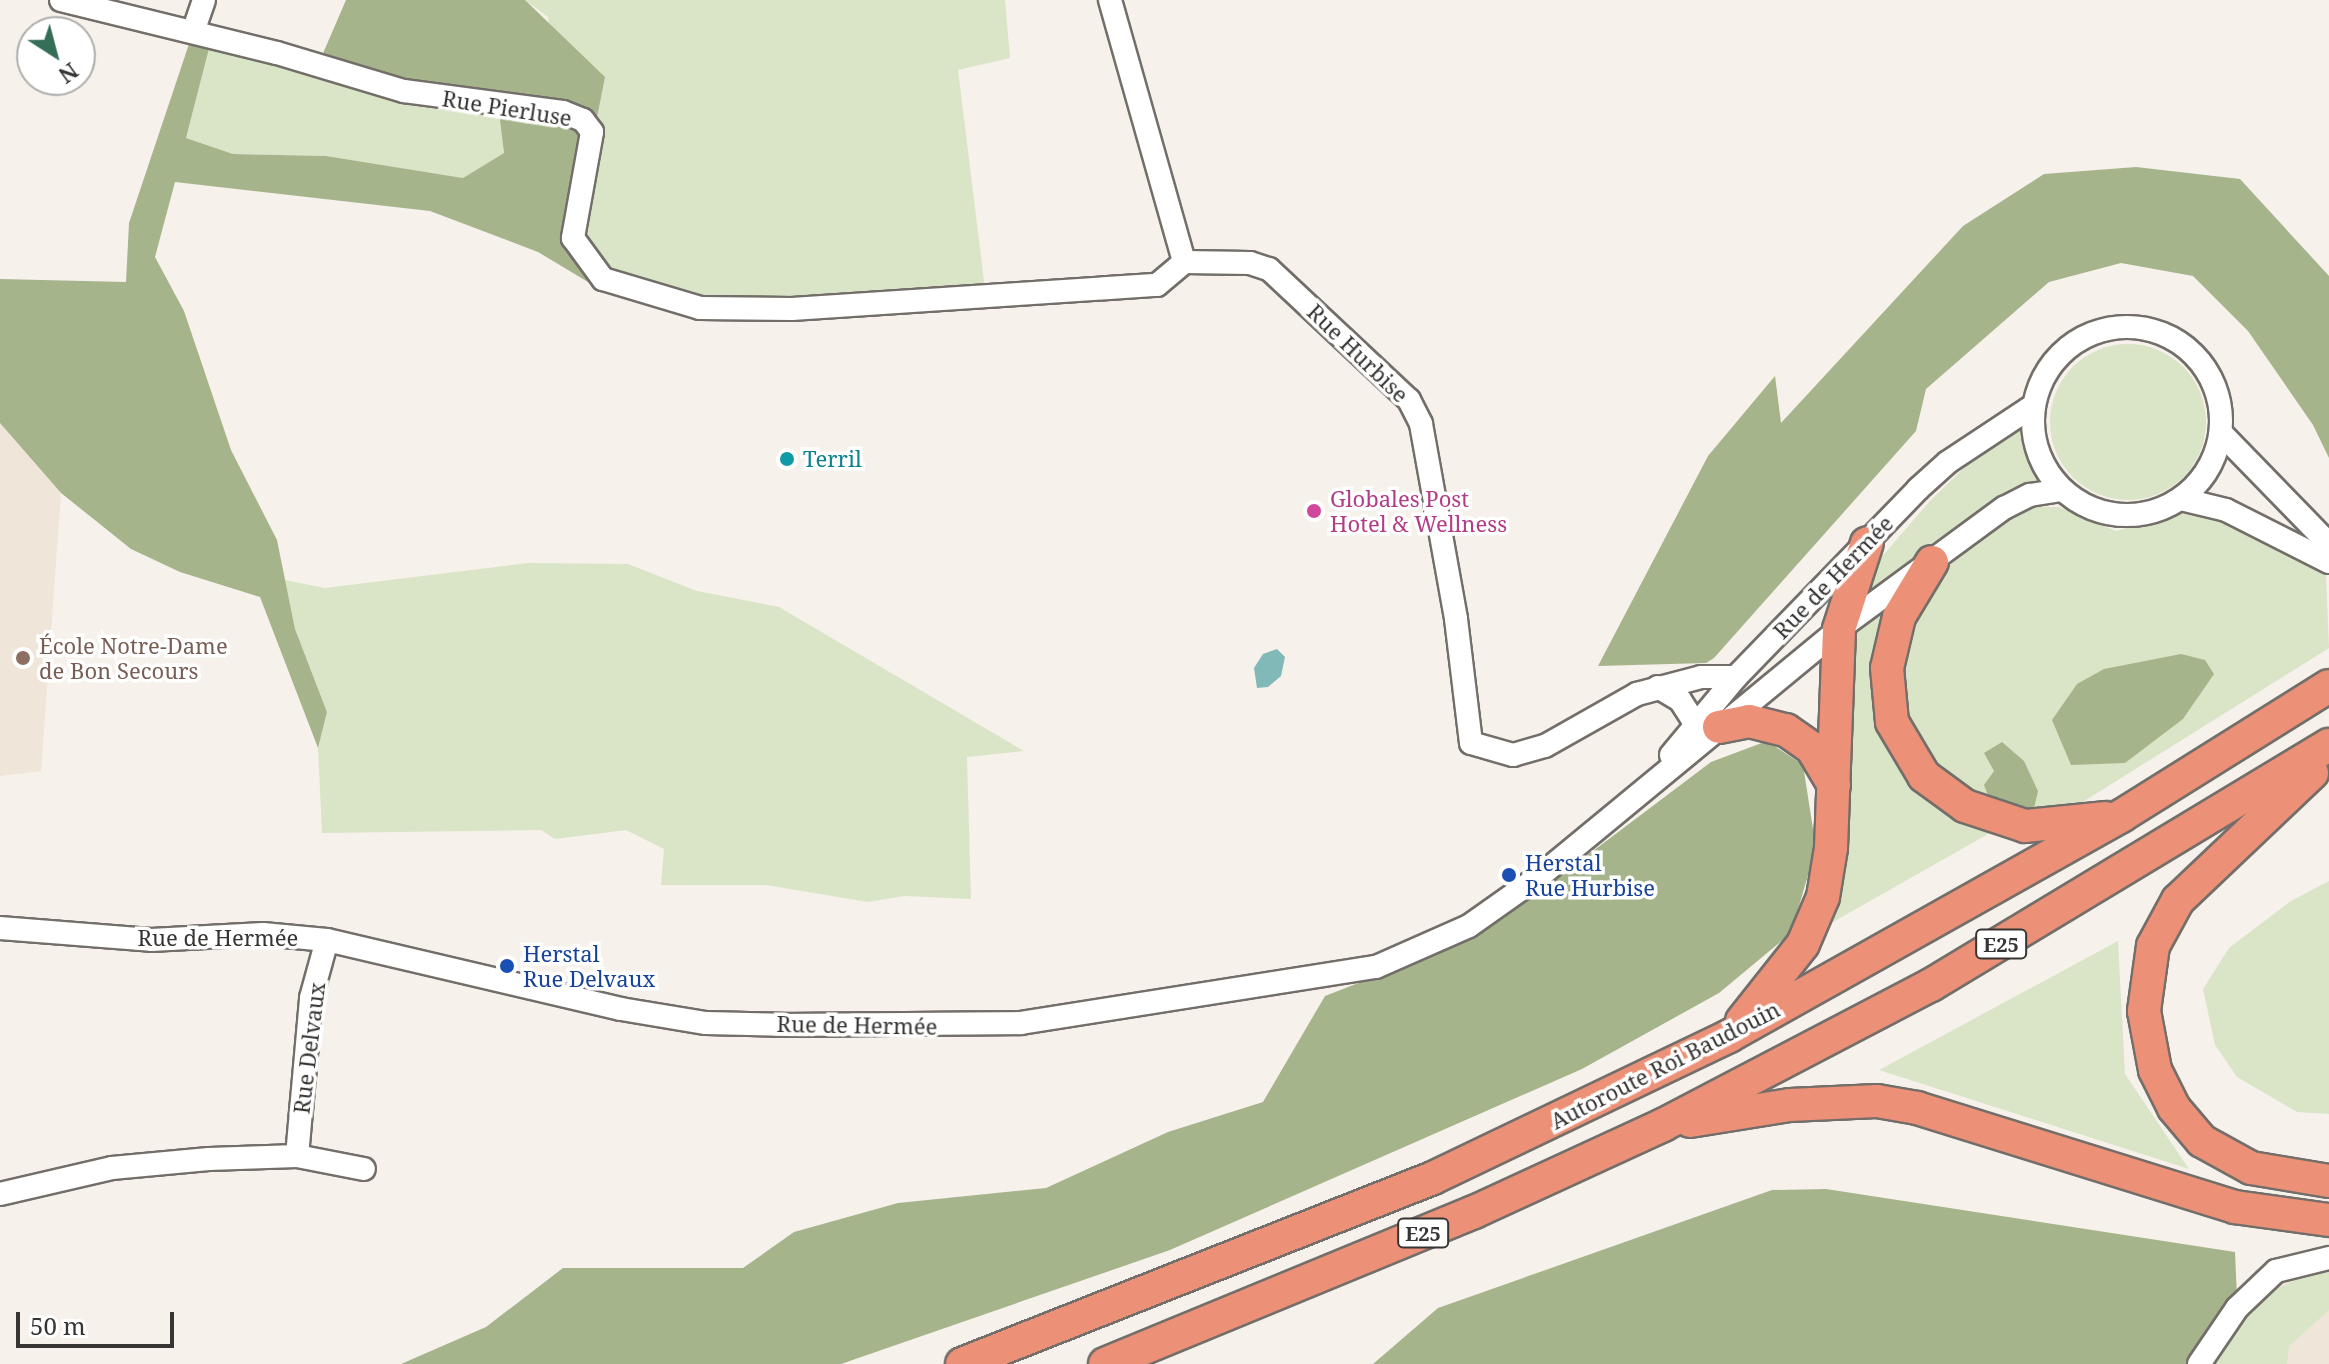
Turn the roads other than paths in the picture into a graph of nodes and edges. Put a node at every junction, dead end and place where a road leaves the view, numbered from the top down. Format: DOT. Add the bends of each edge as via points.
graph roads {
  1 [pos="61,0"];
  2 [pos="204,0"];
  3 [pos="1110,0"];
  4 [pos="193,32"];
  5 [pos="1184,262"];
  6 [pos="2034,405"];
  7 [pos="2221,433"];
  8 [pos="2062,490"];
  9 [pos="2181,499"];
  10 [pos="1867,543"];
  11 [pos="2329,544"];
  12 [pos="1932,562"];
  13 [pos="2329,562"];
  14 [pos="1839,629"];
  15 [pos="1736,677"];
  16 [pos="2329,686"];
  17 [pos="1658,687"];
  18 [pos="1707,725"];
  19 [pos="2329,745"];
  20 [pos="2329,758"];
  21 [pos="1834,785"];
  22 [pos="2121,816"];
  23 [pos="0,928"];
  24 [pos="327,940"];
  25 [pos="1729,1036"];
  26 [pos="1663,1125"];
  27 [pos="297,1156"];
  28 [pos="364,1169"];
  29 [pos="2329,1181"];
  30 [pos="0,1194"];
  31 [pos="2329,1220"];
  32 [pos="2329,1258"];
  33 [pos="962,1364"];
  34 [pos="1105,1364"];
  35 [pos="2199,1364"];
  1 -- 4 [label="street, Rue Pierluse"];
  2 -- 4 [label="street"];
  3 -- 5 [label="street"];
  4 -- 5 [label="street, Rue Pierluse" via="404,91 563,112 583,120 592,132 573,238 603,279 700,308 792,309 1157,285"];
  5 -- 17 [label="street, Rue Hurbise" via="1250,263 1269,269 1409,400 1421,424 1456,619 1471,743 1513,755 1545,746"];
  6 -- 7 [label="street" via="2048,371 2072,345 2105,330 2142,328 2176,340 2203,364 2219,396"];
  6 -- 8 [label="street" via="2038,451"];
  6 -- 10 [label="street, Rue de Hermée" via="1948,462"];
  7 -- 9 [label="street" via="2201,481"];
  7 -- 11 [label="street"];
  8 -- 9 [label="street" via="2083,505 2133,516"];
  8 -- 12 [label="street, Rue de Hermée" via="2017,499"];
  9 -- 13 [label="street" via="2226,510"];
  10 -- 14 [label="highway"];
  10 -- 15 [label="street, Rue de Hermée"];
  12 -- 14 [label="street, Rue de Hermée"];
  12 -- 22 [label="highway" via="1899,617 1887,668 1892,722 1924,776 1965,806 2025,826"];
  14 -- 18 [label="street, Rue de Hermée"];
  14 -- 21 [label="highway"];
  15 -- 17 [label="street, Rue Hurbise" via="1701,677"];
  15 -- 18 [label="street, Rue de Hermée"];
  16 -- 22 [label="highway, Autoroute Roi Baudouin / E25"];
  17 -- 18 [label="street"];
  18 -- 21 [label="highway" via="1749,721 1786,730 1812,748"];
  18 -- 24 [label="street, Rue de Hermée" via="1541,875 1434,945 1376,967 1021,1023 706,1023 496,982"];
  19 -- 26 [label="highway, E25" via="1931,985"];
  20 -- 29 [label="highway" via="2178,900 2150,954 2144,1011 2155,1070 2174,1108 2202,1141 2251,1168"];
  21 -- 25 [label="highway" via="1828,870 1815,922 1789,964"];
  22 -- 25 [label="highway, Autoroute Roi Baudouin / E25"];
  23 -- 24 [label="street, Rue de Hermée" via="151,940 263,934"];
  24 -- 27 [label="street, Rue Delvaux" via="311,998"];
  25 -- 33 [label="highway, Autoroute Roi Baudouin / E25" via="1433,1178"];
  26 -- 31 [label="highway" via="1790,1105 1877,1101 1917,1108 2235,1207"];
  26 -- 34 [label="highway, E25" via="1474,1212"];
  27 -- 28 [label="street"];
  27 -- 30 [label="street" via="112,1168"];
  32 -- 35 [label="street" via="2276,1271 2237,1308"];
}
